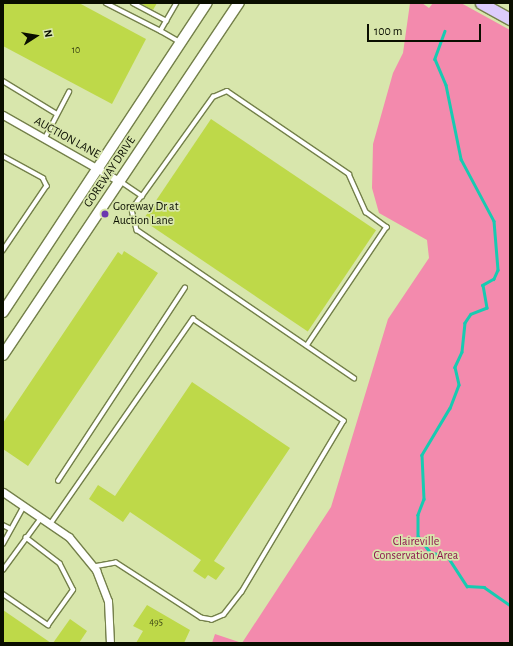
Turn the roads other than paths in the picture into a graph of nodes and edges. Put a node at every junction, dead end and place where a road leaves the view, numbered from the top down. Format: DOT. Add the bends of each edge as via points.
graph roads {
  1 [pos="106,3"];
  2 [pos="133,3"];
  3 [pos="177,3"];
  4 [pos="207,3"];
  5 [pos="239,3"];
  6 [pos="481,3"];
  7 [pos="510,19"];
  8 [pos="167,22"];
  9 [pos="161,31"];
  10 [pos="181,43"];
  11 [pos="3,81"];
  12 [pos="68,92"];
  13 [pos="57,114"];
  14 [pos="3,115"];
  15 [pos="44,138"];
  16 [pos="3,156"];
  17 [pos="99,168"];
  18 [pos="120,181"];
  19 [pos="142,196"];
  20 [pos="3,251"];
  21 [pos="185,288"];
  22 [pos="3,312"];
  23 [pos="307,346"];
  24 [pos="3,355"];
  25 [pos="354,378"];
  26 [pos="58,481"];
  27 [pos="3,492"];
  28 [pos="24,506"];
  29 [pos="41,517"];
  30 [pos="51,523"];
  31 [pos="3,525"];
  32 [pos="9,528"];
  33 [pos="26,538"];
  34 [pos="3,544"];
  35 [pos="94,567"];
  36 [pos="3,570"];
  37 [pos="3,594"];
  38 [pos="110,643"];
  1 -- 9 [label="lane"];
  2 -- 8 [label="lane"];
  3 -- 8 [label="lane"];
  4 -- 10 [label="main road, GOREWAY DRIVE"];
  5 -- 18 [label="main road, GOREWAY DRIVE"];
  6 -- 7 [label="main road"];
  8 -- 9 [label="lane"];
  9 -- 10 [label="lane"];
  10 -- 17 [label="main road, GOREWAY DRIVE"];
  11 -- 13 [label="lane"];
  12 -- 13 [label="lane"];
  13 -- 15 [label="lane"];
  14 -- 15 [label="street, AUCTION LANE"];
  15 -- 17 [label="street, AUCTION LANE"];
  16 -- 20 [label="lane" via="43,178 46,186"];
  17 -- 18 [label="street, AUCTION LANE"];
  17 -- 22 [label="main road, GOREWAY DRIVE"];
  18 -- 19 [label="lane"];
  18 -- 24 [label="main road, GOREWAY DRIVE"];
  19 -- 23 [label="lane" via="132,210 137,230"];
  19 -- 23 [label="lane" via="213,97 227,91 349,174 366,212 388,227"];
  21 -- 26 [label="lane"];
  23 -- 25 [label="lane"];
  27 -- 28 [label="street"];
  28 -- 29 [label="street"];
  28 -- 32 [label="lane"];
  29 -- 30 [label="street"];
  29 -- 33 [label="lane"];
  30 -- 35 [label="street" via="69,537"];
  30 -- 35 [label="lane" via="193,319 344,421 242,592 224,615 208,621 116,563"];
  31 -- 32 [label="lane"];
  32 -- 34 [label="lane"];
  33 -- 36 [label="lane"];
  33 -- 37 [label="lane" via="60,564 73,590 48,625"];
  35 -- 38 [label="street" via="108,602"];
}
